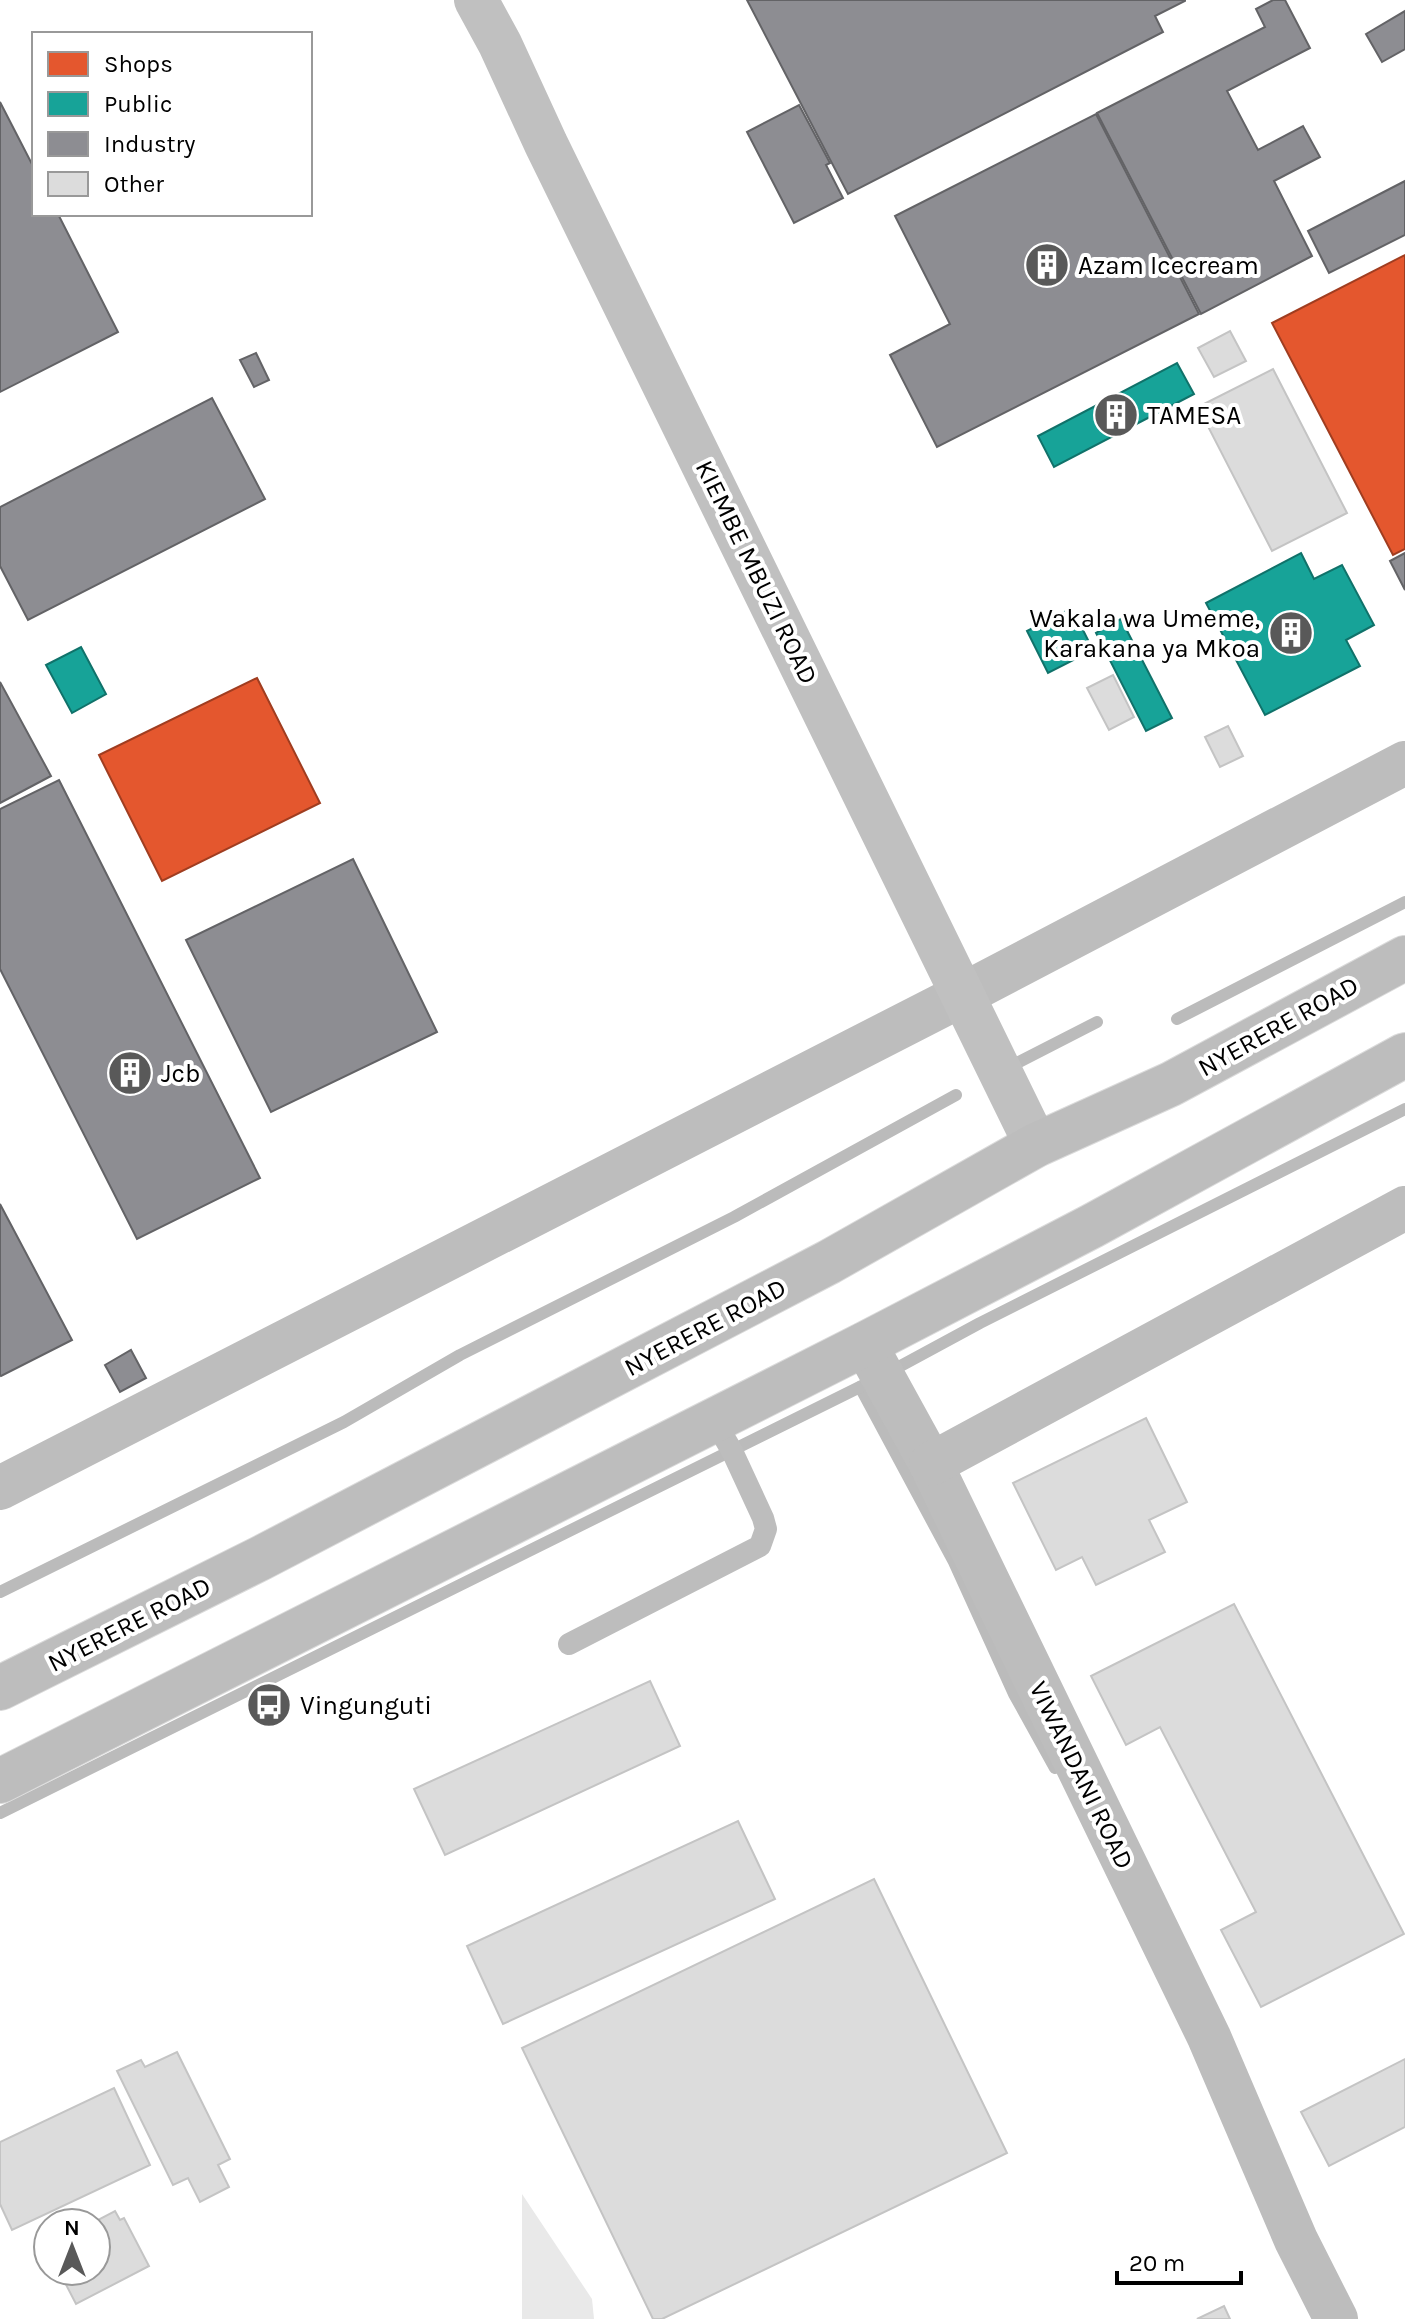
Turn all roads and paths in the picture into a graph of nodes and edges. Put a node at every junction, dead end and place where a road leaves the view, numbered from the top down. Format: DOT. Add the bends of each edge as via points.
graph roads {
  1 [pos="476,0"];
  2 [pos="1405,763"];
  3 [pos="1405,958"];
  4 [pos="964,994"];
  5 [pos="1405,1055"];
  6 [pos="1036,1145"];
  7 [pos="1405,1208"];
  8 [pos="865,1344"];
  9 [pos="714,1420"];
  10 [pos="931,1464"];
  11 [pos="0,1488"];
  12 [pos="569,1644"];
  13 [pos="0,1688"];
  14 [pos="0,1781"];
  15 [pos="1336,2319"];
  1 -- 4 [label="main road, KIEMBE MBUZI ROAD"];
  2 -- 4 [label="main road"];
  3 -- 6 [label="main road, NYERERE ROAD" via="1171,1084"];
  4 -- 6 [label="main road, KIEMBE MBUZI ROAD"];
  4 -- 11 [label="main road"];
  5 -- 8 [label="main road"];
  6 -- 13 [label="main road, NYERERE ROAD" via="829,1262"];
  7 -- 10 [label="main road"];
  8 -- 9 [label="main road"];
  8 -- 10 [label="main road, VIWANDANI ROAD"];
  9 -- 12 [label="lane" via="763,1518 766,1529 760,1546"];
  9 -- 14 [label="main road"];
  10 -- 15 [label="main road, VIWANDANI ROAD" via="1209,2037"];
}
